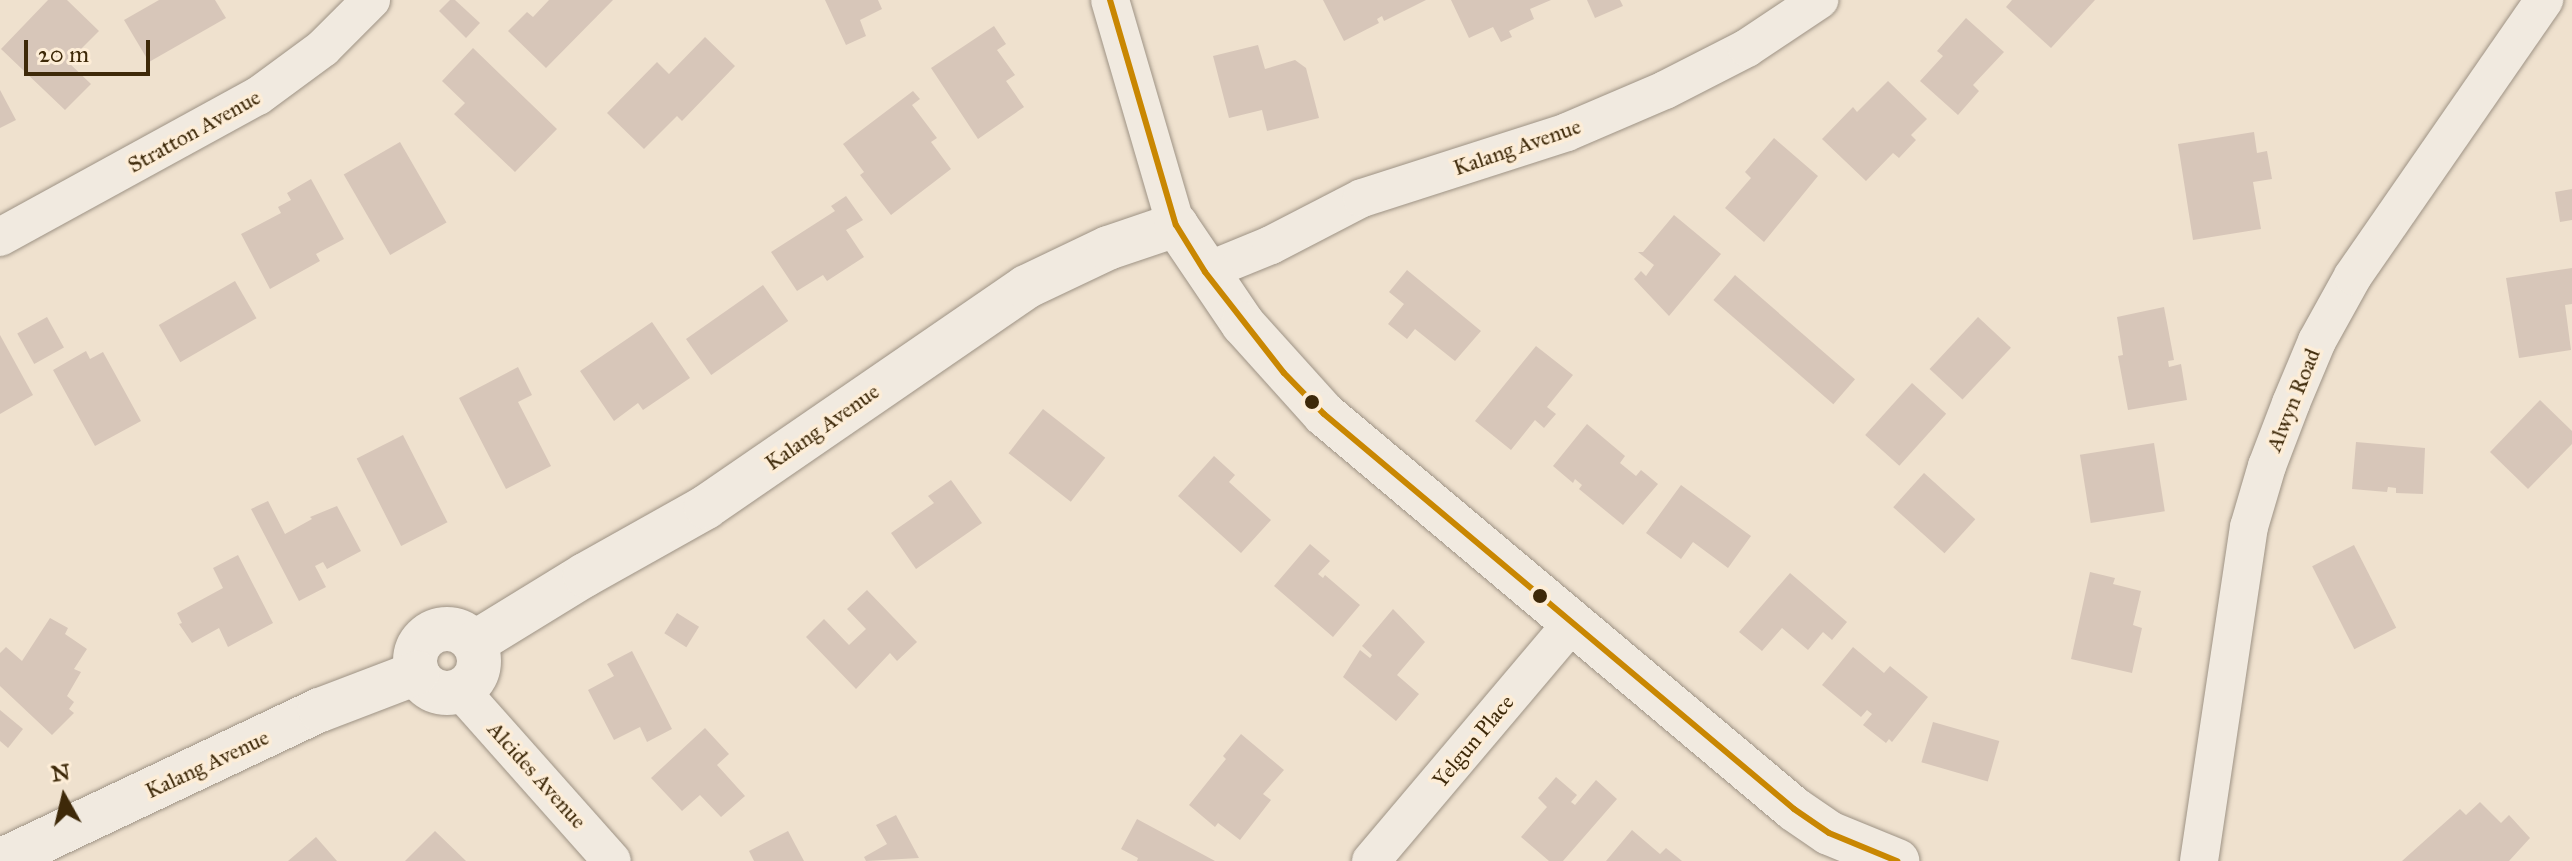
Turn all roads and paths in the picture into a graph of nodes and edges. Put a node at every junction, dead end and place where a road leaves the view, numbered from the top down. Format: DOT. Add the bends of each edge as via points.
graph roads {
  1 [pos="371,0"];
  2 [pos="1110,0"];
  3 [pos="1819,0"];
  4 [pos="2544,0"];
  5 [pos="1176,225"];
  6 [pos="0,237"];
  7 [pos="1205,272"];
  8 [pos="1574,621"];
  9 [pos="474,643"];
  10 [pos="417,673"];
  11 [pos="461,691"];
  12 [pos="0,861"];
  13 [pos="612,861"];
  14 [pos="1371,861"];
  15 [pos="1897,861"];
  16 [pos="2199,861"];
  1 -- 6 [label="street, Stratton Avenue" via="323,48 258,96"];
  2 -- 5 [label="street"];
  3 -- 7 [label="street, Kalang Avenue" via="1747,48 1665,90 1567,132 1362,198"];
  4 -- 16 [label="street, Alwyn Road" via="2353,276 2291,403 2249,527"];
  5 -- 7 [label="street"];
  5 -- 9 [label="street, Kalang Avenue" via="1108,248 1026,287 706,507"];
  7 -- 8 [label="street" via="1284,373 1324,414"];
  8 -- 14 [label="street, Yelgun Place"];
  8 -- 15 [label="street" via="1794,809 1829,833"];
  9 -- 10 [label="street" via="457,630 436,630 420,643"];
  9 -- 11 [label="street" via="477,674"];
  10 -- 11 [label="street" via="422,683 441,693"];
  10 -- 12 [label="street, Kalang Avenue" via="320,710"];
  11 -- 13 [label="street, Alcides Avenue"];
}
